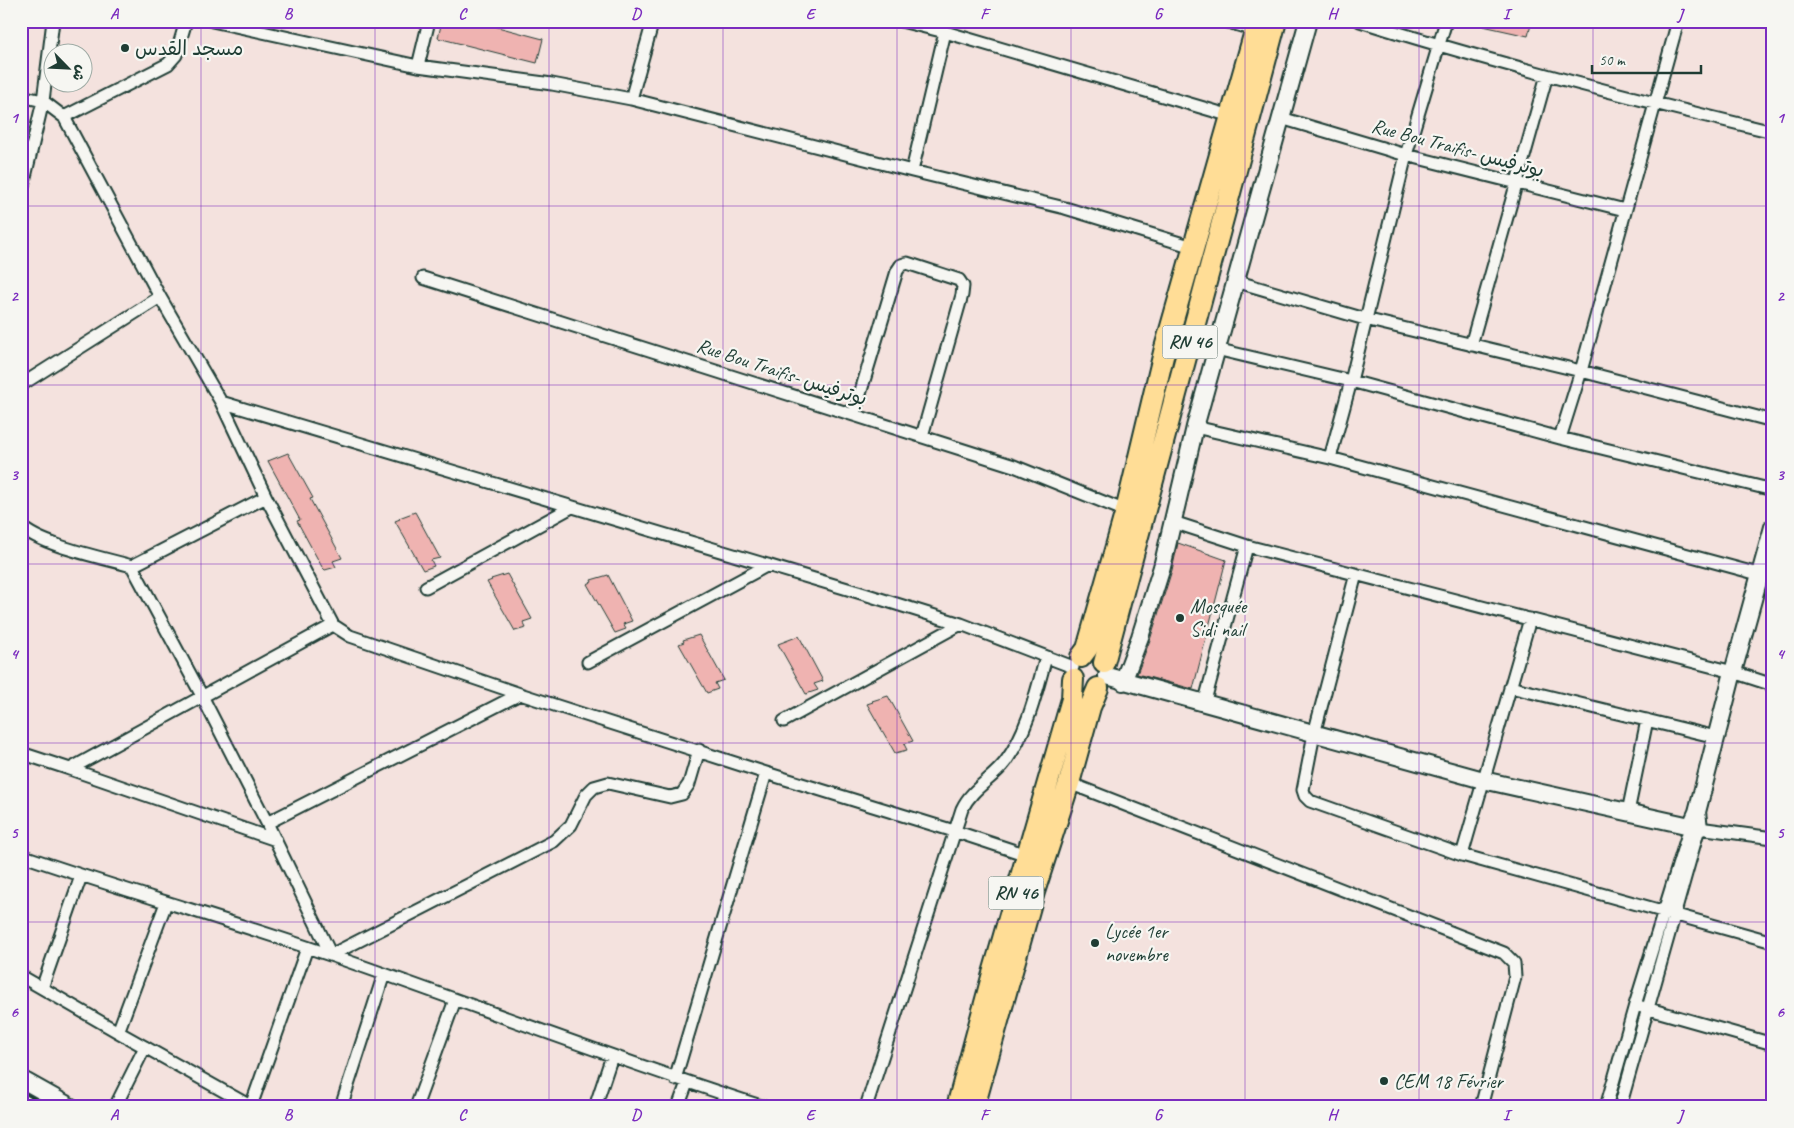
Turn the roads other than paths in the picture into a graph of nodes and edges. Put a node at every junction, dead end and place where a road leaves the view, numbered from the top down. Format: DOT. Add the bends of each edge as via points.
graph roads {
  1 [pos="53,21"];
  2 [pos="186,21"];
  3 [pos="212,21"];
  4 [pos="429,21"];
  5 [pos="653,21"];
  6 [pos="901,21"];
  7 [pos="1225,21"];
  8 [pos="1276,21"];
  9 [pos="1308,21"];
  10 [pos="1360,21"];
  11 [pos="1446,21"];
  12 [pos="1678,21"];
  13 [pos="1257,26"];
  14 [pos="945,32"];
  15 [pos="1439,46"];
  16 [pos="418,66"];
  17 [pos="1547,75"];
  18 [pos="21,96"];
  19 [pos="632,99"];
  20 [pos="43,100"];
  21 [pos="1655,104"];
  22 [pos="1231,116"];
  23 [pos="64,117"];
  24 [pos="1281,118"];
  25 [pos="1773,132"];
  26 [pos="1406,155"];
  27 [pos="912,171"];
  28 [pos="1516,183"];
  29 [pos="21,194"];
  30 [pos="1626,210"];
  31 [pos="1193,247"];
  32 [pos="423,278"];
  33 [pos="1235,281"];
  34 [pos="160,297"];
  35 [pos="1365,319"];
  36 [pos="1471,344"];
  37 [pos="1216,349"];
  38 [pos="1581,371"];
  39 [pos="1351,381"];
  40 [pos="21,385"];
  41 [pos="221,402"];
  42 [pos="854,414"];
  43 [pos="1773,421"];
  44 [pos="1195,427"];
  45 [pos="922,436"];
  46 [pos="1560,438"];
  47 [pos="1330,458"];
  48 [pos="1773,490"];
  49 [pos="266,497"];
  50 [pos="572,507"];
  51 [pos="1126,511"];
  52 [pos="1173,522"];
  53 [pos="21,526"];
  54 [pos="1773,527"];
  55 [pos="1247,546"];
  56 [pos="768,565"];
  57 [pos="132,566"];
  58 [pos="1356,574"];
  59 [pos="1766,576"];
  60 [pos="426,587"];
  61 [pos="1530,619"];
  62 [pos="961,624"];
  63 [pos="333,625"];
  64 [pos="1046,657"];
  65 [pos="588,662"];
  66 [pos="1076,668"];
  67 [pos="1732,672"];
  68 [pos="1108,677"];
  69 [pos="1773,684"];
  70 [pos="1510,687"];
  71 [pos="520,694"];
  72 [pos="202,696"];
  73 [pos="1204,704"];
  74 [pos="1647,720"];
  75 [pos="784,721"];
  76 [pos="1314,734"];
  77 [pos="1716,737"];
  78 [pos="699,750"];
  79 [pos="21,753"];
  80 [pos="70,769"];
  81 [pos="766,773"];
  82 [pos="1483,780"];
  83 [pos="1069,783"];
  84 [pos="1628,812"];
  85 [pos="1696,822"];
  86 [pos="268,823"];
  87 [pos="954,831"];
  88 [pos="1773,838"];
  89 [pos="276,840"];
  90 [pos="1027,855"];
  91 [pos="1462,855"];
  92 [pos="21,856"];
  93 [pos="81,876"];
  94 [pos="166,903"];
  95 [pos="1669,913"];
  96 [pos="1773,942"];
  97 [pos="308,948"];
  98 [pos="331,955"];
  99 [pos="384,974"];
  100 [pos="21,976"];
  101 [pos="42,988"];
  102 [pos="455,1000"];
  103 [pos="1635,1005"];
  104 [pos="1649,1009"];
  105 [pos="118,1032"];
  106 [pos="1773,1044"];
  107 [pos="145,1047"];
  108 [pos="612,1056"];
  109 [pos="675,1079"];
  110 [pos="21,1080"];
  111 [pos="688,1083"];
  112 [pos="21,1102"];
  113 [pos="251,1106"];
  114 [pos="1622,1106"];
  115 [pos="30,1107"];
  116 [pos="71,1107"];
  117 [pos="115,1107"];
  118 [pos="341,1107"];
  119 [pos="416,1107"];
  120 [pos="595,1107"];
  121 [pos="678,1107"];
  122 [pos="764,1107"];
  123 [pos="866,1107"];
  124 [pos="957,1107"];
  125 [pos="974,1107"];
  126 [pos="1481,1107"];
  127 [pos="1606,1107"];
  1 -- 20 [label="street"];
  2 -- 23 [label="street" via="176,55 168,64"];
  3 -- 16 [label="street"];
  4 -- 16 [label="street"];
  5 -- 19 [label="street"];
  6 -- 14 [label="street"];
  7 -- 13 [label="street"];
  8 -- 68 [label="highway, RN 46"];
  9 -- 24 [label="street"];
  10 -- 15 [label="street"];
  11 -- 15 [label="street"];
  12 -- 21 [label="street"];
  13 -- 22 [label="highway, RN 46"];
  14 -- 22 [label="street"];
  14 -- 27 [label="street"];
  15 -- 17 [label="street"];
  15 -- 26 [label="street"];
  16 -- 19 [label="street" via="552,84"];
  17 -- 21 [label="street"];
  17 -- 28 [label="street"];
  18 -- 20 [label="street"];
  19 -- 27 [label="street"];
  20 -- 23 [label="street"];
  20 -- 29 [label="street"];
  21 -- 25 [label="street"];
  21 -- 30 [label="street"];
  22 -- 31 [label="highway, RN 46"];
  23 -- 34 [label="street"];
  24 -- 26 [label="street, Rue Bou Traifis- بوترفيس"];
  24 -- 33 [label="street"];
  26 -- 28 [label="street, Rue Bou Traifis- بوترفيس"];
  26 -- 35 [label="street"];
  27 -- 31 [label="street" via="1065,208"];
  28 -- 30 [label="street, Rue Bou Traifis- بوترفيس"];
  28 -- 36 [label="street"];
  30 -- 38 [label="street"];
  31 -- 51 [label="highway, RN 46"];
  32 -- 42 [label="street, Rue Bou Traifis- بوترفيس"];
  33 -- 35 [label="street"];
  33 -- 37 [label="street"];
  34 -- 40 [label="street"];
  34 -- 41 [label="street"];
  35 -- 36 [label="street"];
  35 -- 39 [label="street"];
  36 -- 38 [label="street"];
  37 -- 39 [label="street"];
  37 -- 44 [label="street"];
  38 -- 43 [label="street"];
  38 -- 46 [label="street"];
  39 -- 46 [label="street"];
  39 -- 47 [label="street"];
  41 -- 49 [label="street"];
  41 -- 50 [label="street"];
  42 -- 45 [label="street, Rue Bou Traifis- بوترفيس"];
  42 -- 45 [label="street" via="897,271 907,263 958,280 962,286"];
  44 -- 47 [label="street"];
  44 -- 52 [label="street"];
  45 -- 51 [label="street, Rue Bou Traifis- بوترفيس" via="1014,466"];
  46 -- 48 [label="street"];
  47 -- 59 [label="street"];
  49 -- 57 [label="street"];
  49 -- 63 [label="street"];
  50 -- 56 [label="street"];
  50 -- 60 [label="street"];
  51 -- 66 [label="highway, RN 46" via="1087,649"];
  52 -- 55 [label="street"];
  52 -- 68 [label="street" via="1140,637"];
  53 -- 57 [label="street" via="47,542"];
  54 -- 59 [label="street"];
  55 -- 58 [label="street"];
  55 -- 73 [label="street"];
  56 -- 62 [label="street"];
  56 -- 65 [label="street"];
  57 -- 72 [label="street"];
  58 -- 61 [label="street"];
  58 -- 76 [label="street"];
  59 -- 67 [label="street"];
  61 -- 67 [label="street"];
  61 -- 70 [label="street"];
  62 -- 64 [label="street"];
  62 -- 75 [label="street"];
  63 -- 71 [label="street" via="350,636"];
  63 -- 72 [label="street"];
  64 -- 66 [label="street"];
  64 -- 87 [label="street" via="1020,738 1005,762 970,794"];
  66 -- 68 [label="highway" via="1094,656"];
  66 -- 68 [label="highway" via="1081,688 1093,690"];
  66 -- 90 [label="highway, RN 46" via="1072,699"];
  67 -- 69 [label="street"];
  67 -- 77 [label="street"];
  68 -- 73 [label="street"];
  68 -- 83 [label="highway, RN 46" via="1090,706"];
  70 -- 74 [label="street"];
  70 -- 82 [label="street"];
  71 -- 78 [label="street"];
  71 -- 86 [label="street"];
  72 -- 80 [label="street"];
  72 -- 86 [label="street"];
  73 -- 76 [label="street"];
  74 -- 77 [label="street"];
  74 -- 84 [label="street"];
  76 -- 82 [label="street"];
  76 -- 91 [label="street" via="1303,790 1310,801"];
  77 -- 85 [label="street"];
  78 -- 81 [label="street"];
  78 -- 98 [label="street" via="689,784 682,794 670,797 608,783 594,787 586,795 571,825 554,841"];
  79 -- 80 [label="street"];
  80 -- 89 [label="street"];
  81 -- 87 [label="street"];
  81 -- 109 [label="street"];
  82 -- 84 [label="street"];
  82 -- 91 [label="street"];
  83 -- 125 [label="highway, RN 46"];
  83 -- 126 [label="street" via="1504,953 1514,964 1515,977"];
  84 -- 85 [label="street"];
  85 -- 88 [label="street"];
  85 -- 95 [label="street"];
  86 -- 89 [label="street"];
  87 -- 90 [label="street"];
  87 -- 123 [label="street"];
  89 -- 98 [label="street"];
  90 -- 124 [label="highway, RN 46"];
  91 -- 95 [label="street"];
  92 -- 93 [label="street"];
  93 -- 94 [label="street"];
  93 -- 101 [label="street"];
  94 -- 97 [label="street"];
  94 -- 105 [label="street"];
  95 -- 96 [label="street"];
  95 -- 103 [label="street"];
  95 -- 104 [label="street"];
  97 -- 98 [label="street"];
  97 -- 113 [label="street"];
  98 -- 99 [label="street"];
  99 -- 102 [label="street"];
  99 -- 118 [label="street"];
  100 -- 101 [label="street"];
  101 -- 105 [label="street"];
  102 -- 108 [label="street"];
  102 -- 119 [label="street"];
  103 -- 104 [label="street"];
  103 -- 127 [label="street"];
  104 -- 106 [label="street"];
  104 -- 114 [label="street"];
  105 -- 107 [label="street"];
  107 -- 113 [label="street"];
  107 -- 117 [label="street"];
  108 -- 109 [label="street"];
  108 -- 120 [label="street"];
  109 -- 111 [label="street"];
  110 -- 116 [label="street"];
  111 -- 121 [label="street"];
  111 -- 122 [label="street"];
  112 -- 115 [label="street"];
}
